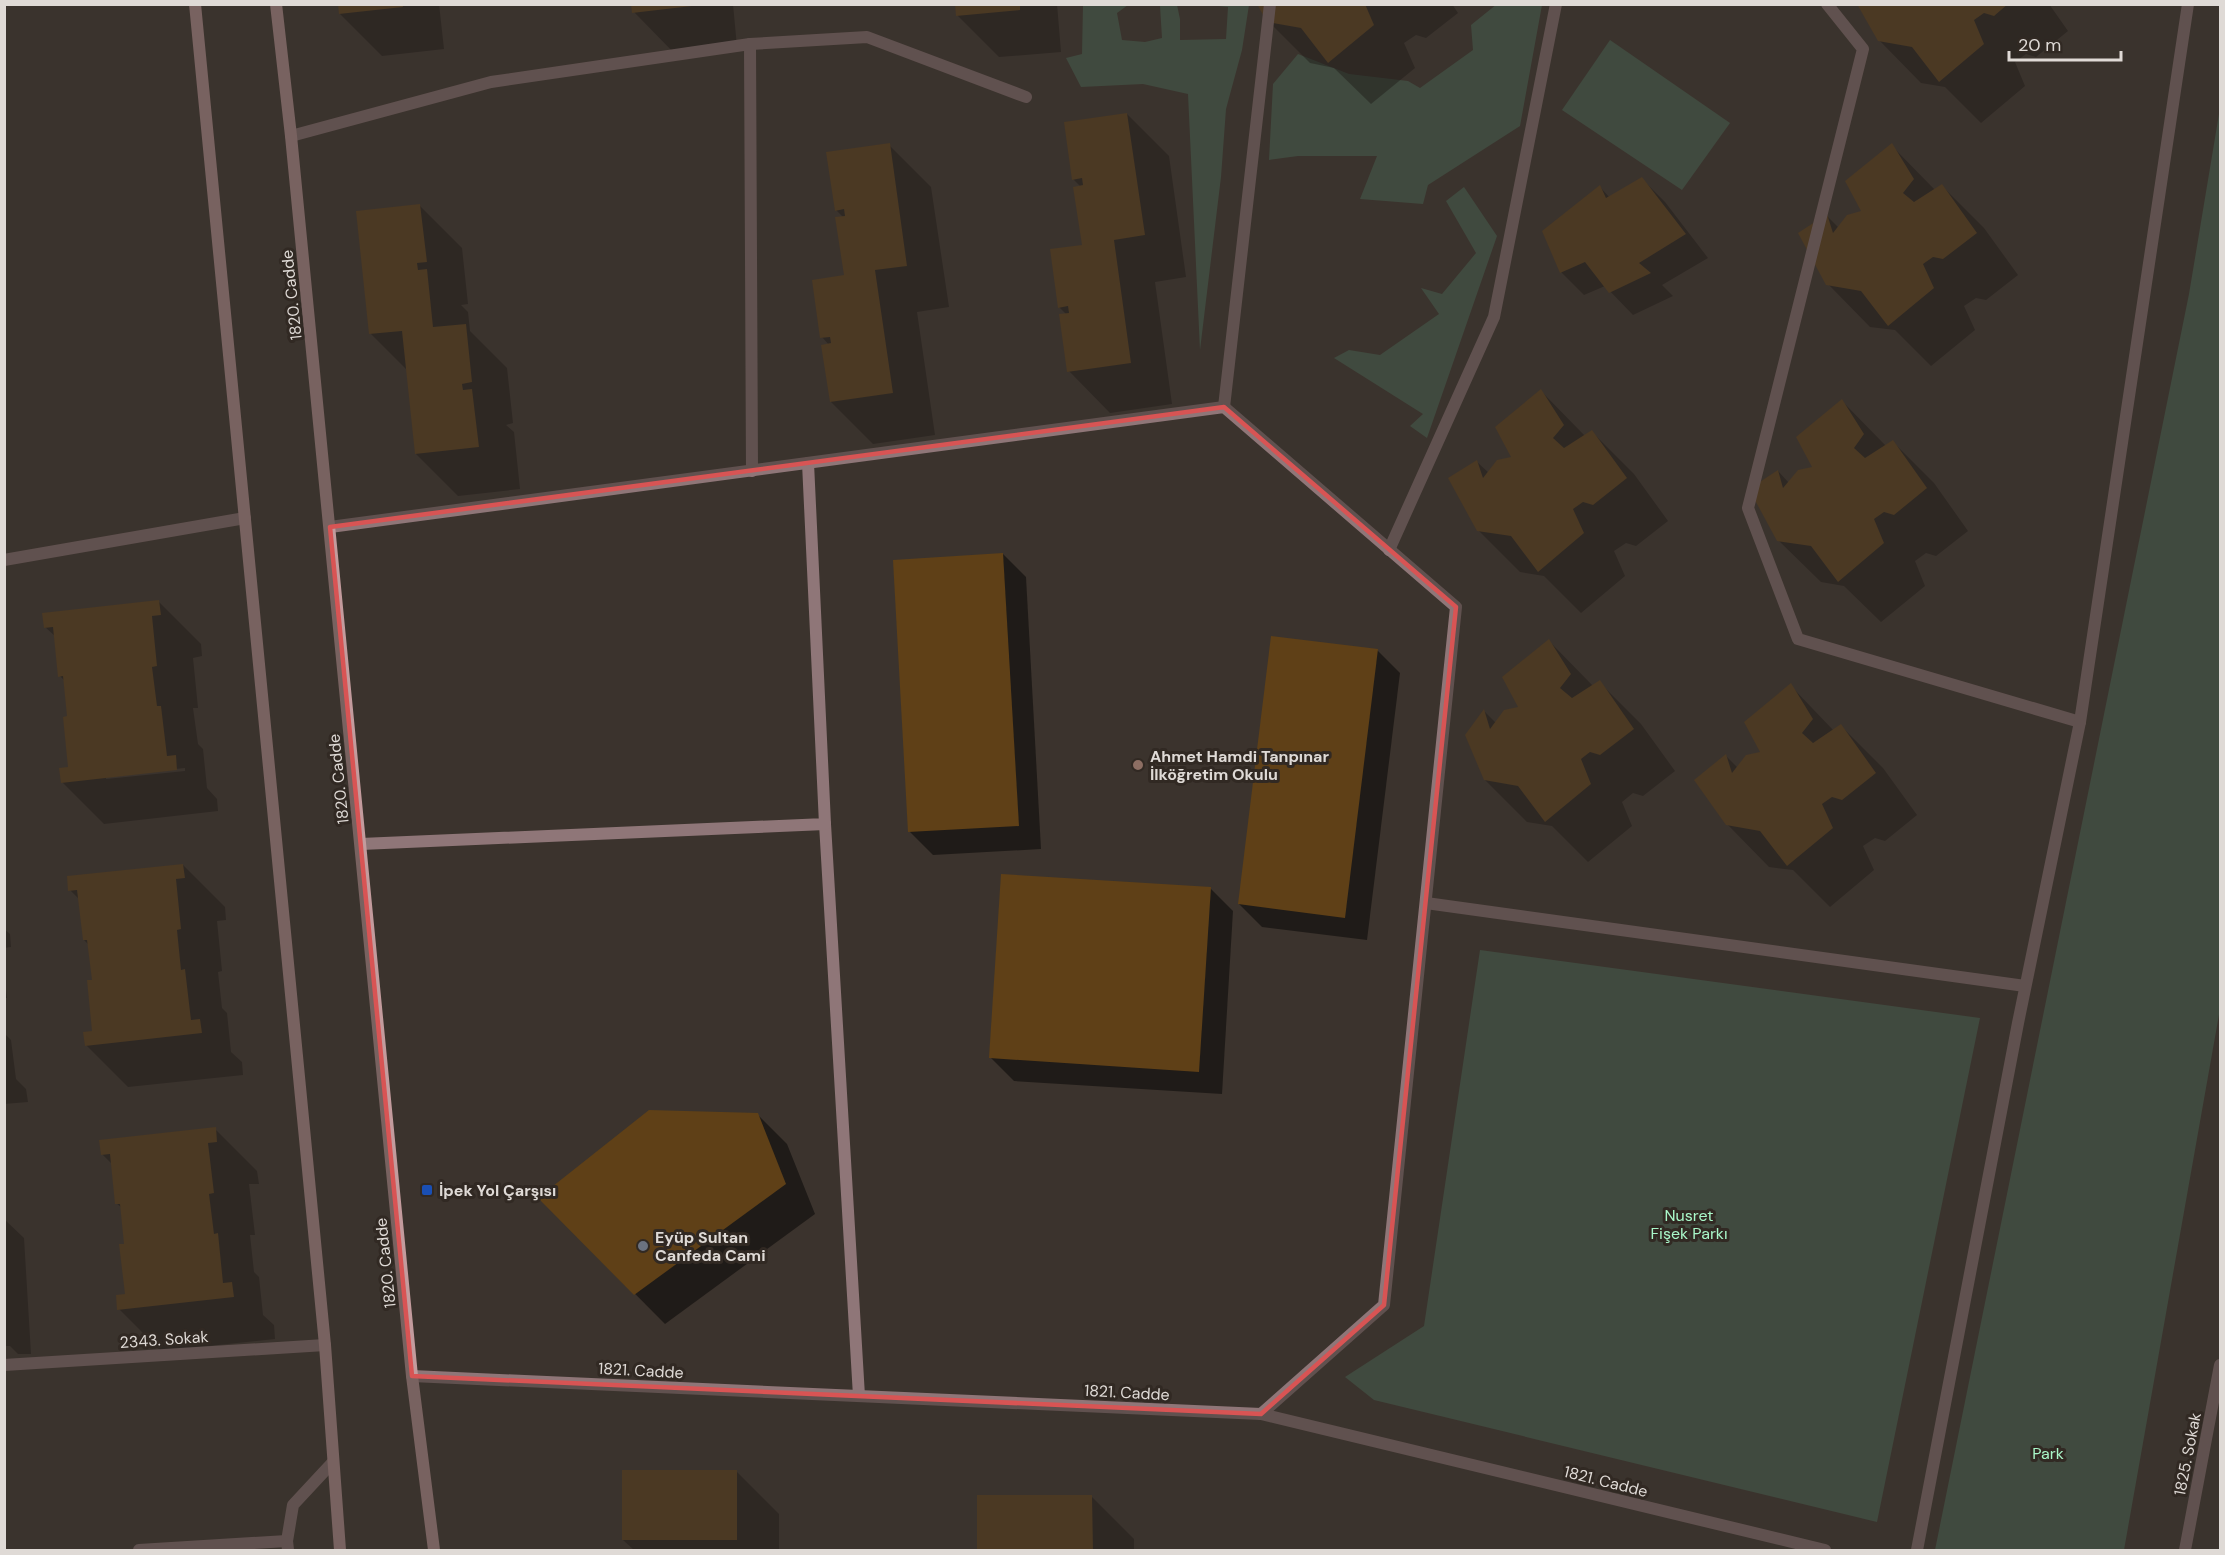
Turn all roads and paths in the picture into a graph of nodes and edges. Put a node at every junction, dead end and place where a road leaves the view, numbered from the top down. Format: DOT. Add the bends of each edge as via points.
graph roads {
  1 [pos="195,4"];
  2 [pos="276,4"];
  3 [pos="1270,4"];
  4 [pos="1556,4"];
  5 [pos="1827,4"];
  6 [pos="2188,4"];
  7 [pos="750,44"];
  8 [pos="1026,97"];
  9 [pos="291,136"];
  10 [pos="1224,407"];
  11 [pos="808,463"];
  12 [pos="752,471"];
  13 [pos="245,518"];
  14 [pos="330,527"];
  15 [pos="1389,550"];
  16 [pos="4,560"];
  17 [pos="2080,722"];
  18 [pos="825,824"];
  19 [pos="361,844"];
  20 [pos="1426,903"];
  21 [pos="2025,986"];
  22 [pos="325,1345"];
  23 [pos="4,1365"];
  24 [pos="2220,1365"];
  25 [pos="412,1376"];
  26 [pos="859,1396"];
  27 [pos="1261,1414"];
  28 [pos="333,1462"];
  29 [pos="287,1546"];
  30 [pos="139,1551"];
  31 [pos="340,1551"];
  32 [pos="434,1551"];
  33 [pos="1825,1551"];
  34 [pos="1917,1551"];
  35 [pos="2185,1551"];
  1 -- 13 [label="main road"];
  2 -- 9 [label="main road, 1820. Cadde"];
  3 -- 10 [label="street"];
  4 -- 15 [label="street" via="1494,317"];
  5 -- 17 [label="street" via="1863,49 1748,508 1798,639"];
  6 -- 17 [label="street"];
  7 -- 8 [label="street" via="867,37"];
  7 -- 9 [label="street" via="491,82"];
  7 -- 12 [label="street"];
  9 -- 14 [label="main road, 1820. Cadde"];
  10 -- 11 [label="street"];
  10 -- 15 [label="street"];
  11 -- 12 [label="street"];
  11 -- 18 [label="street"];
  12 -- 14 [label="street"];
  13 -- 16 [label="street"];
  13 -- 22 [label="main road"];
  14 -- 19 [label="main road, 1820. Cadde"];
  15 -- 20 [label="street" via="1456,607"];
  17 -- 21 [label="street"];
  18 -- 19 [label="street"];
  18 -- 26 [label="street"];
  19 -- 25 [label="main road, 1820. Cadde"];
  20 -- 21 [label="street"];
  20 -- 27 [label="street" via="1384,1305"];
  21 -- 34 [label="street"];
  22 -- 23 [label="street, 2343. Sokak"];
  22 -- 28 [label="main road"];
  24 -- 35 [label="street, 1825. Sokak"];
  25 -- 26 [label="street, 1821. Cadde"];
  25 -- 32 [label="main road, 1820. Cadde"];
  26 -- 27 [label="street, 1821. Cadde"];
  27 -- 33 [label="street, 1821. Cadde"];
  28 -- 29 [label="street" via="293,1505"];
  28 -- 31 [label="main road"];
  29 -- 30 [label="street"];
}
